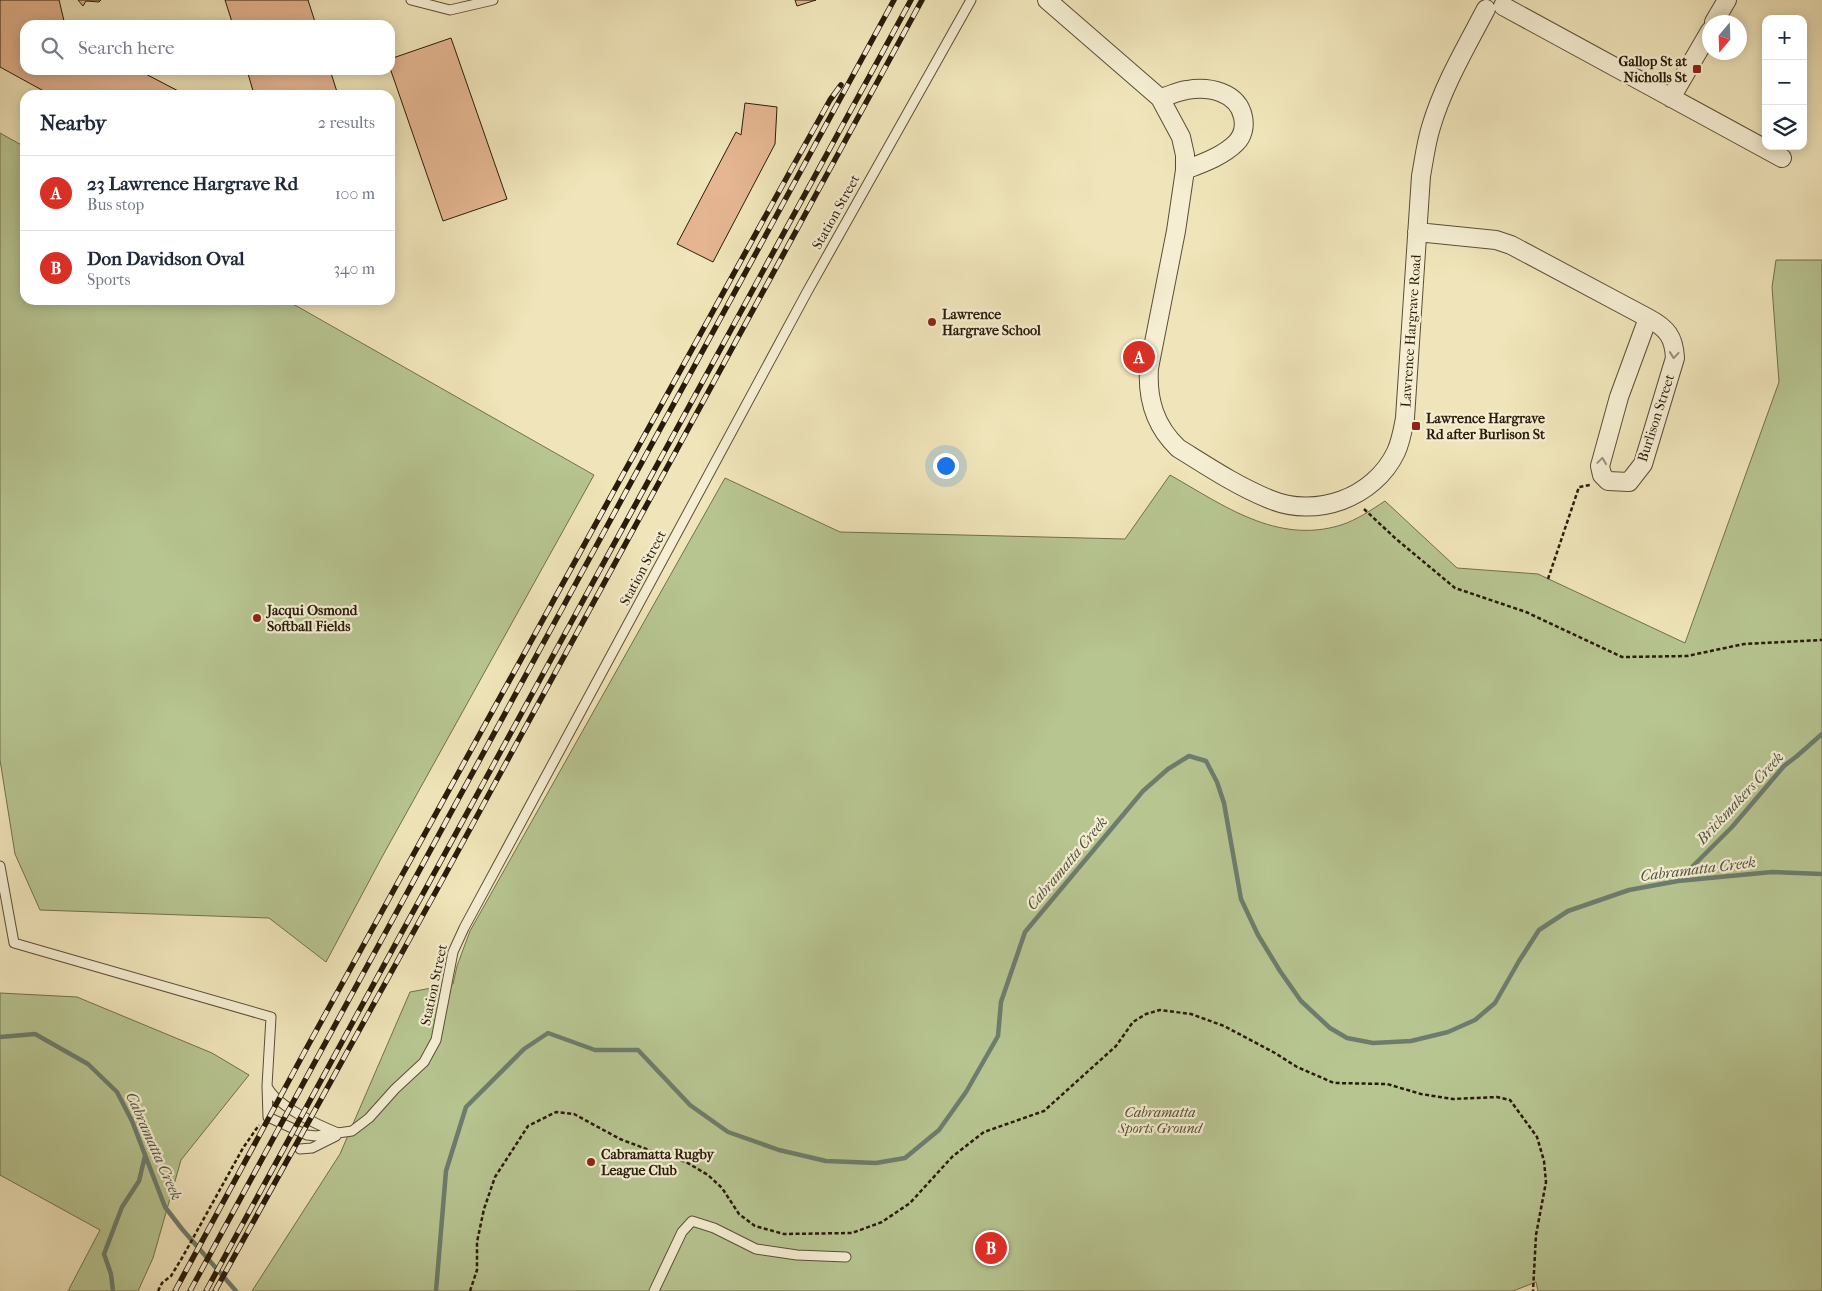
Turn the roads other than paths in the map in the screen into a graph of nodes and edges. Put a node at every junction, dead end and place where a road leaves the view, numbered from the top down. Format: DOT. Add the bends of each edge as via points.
graph roads {
  1 [pos="412,0"];
  2 [pos="442,0"];
  3 [pos="493,0"];
  4 [pos="971,0"];
  5 [pos="1047,0"];
  6 [pos="1727,0"];
  7 [pos="1493,4"];
  8 [pos="450,10"];
  9 [pos="1718,15"];
  10 [pos="1702,45"];
  11 [pos="1160,98"];
  12 [pos="1671,98"];
  13 [pos="1782,158"];
  14 [pos="1185,170"];
  15 [pos="1417,232"];
  16 [pos="1648,318"];
  17 [pos="0,866"];
  18 [pos="267,1086"];
  19 [pos="341,1134"];
  20 [pos="300,1149"];
  21 [pos="846,1257"];
  22 [pos="654,1291"];
  1 -- 8 [label="lane"];
  2 -- 8 [label="lane"];
  3 -- 8 [label="lane"];
  4 -- 19 [label="lane, Station Street" via="807,292 464,928 453,952 436,1040 424,1062 369,1118 352,1131"];
  5 -- 11 [label="street, Lawrence Hargrave Road"];
  6 -- 9 [label="street"];
  7 -- 12 [label="street"];
  7 -- 15 [label="street, Lawrence Hargrave Road" via="1449,81 1431,126 1421,176"];
  10 -- 12 [label="street"];
  11 -- 14 [label="street, Lawrence Hargrave Road" via="1181,137"];
  11 -- 14 [label="street" via="1187,90 1216,90 1235,100 1240,108 1244,126 1237,142 1208,161"];
  12 -- 13 [label="street"];
  14 -- 15 [label="street, Lawrence Hargrave Road" via="1150,368 1151,405 1158,424 1178,448 1269,499 1297,506 1343,501 1384,472 1394,455 1405,418"];
  15 -- 16 [label="street, Burlison Street" via="1511,244"];
  16 -- 16 [label="street, Burlison Street, one-way" via="1661,325 1674,343 1675,358 1643,464 1629,482 1608,482 1600,466 1619,397"];
  17 -- 18 [label="lane" via="14,943 271,1016"];
  18 -- 19 [label="lane" via="271,1096 314,1123"];
  18 -- 19 [label="lane" via="268,1117 307,1135"];
  19 -- 20 [label="lane, Station Street" via="312,1148"];
  21 -- 22 [label="lane" via="756,1249 692,1221 682,1232"];
}
